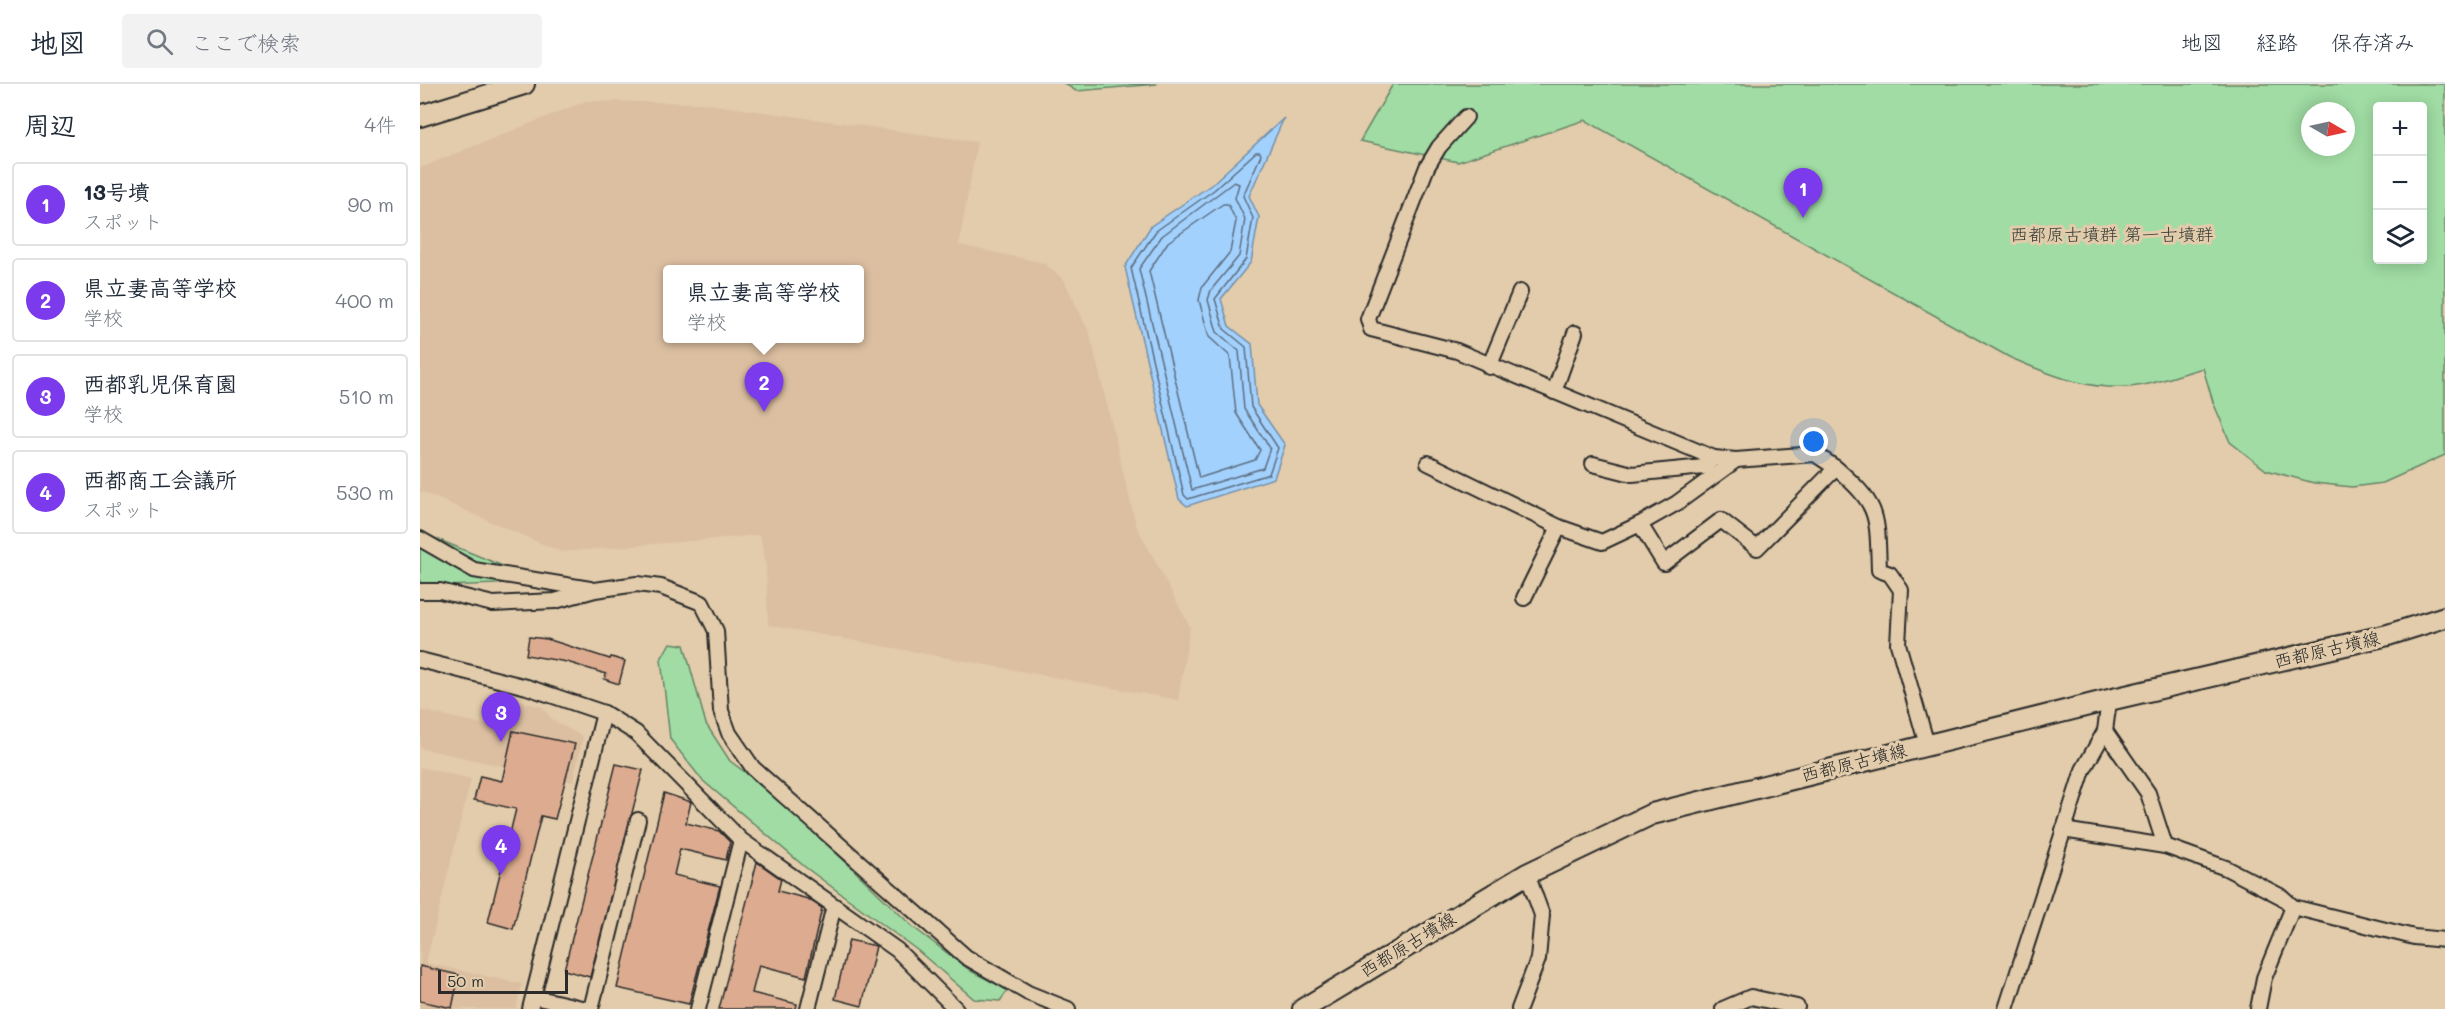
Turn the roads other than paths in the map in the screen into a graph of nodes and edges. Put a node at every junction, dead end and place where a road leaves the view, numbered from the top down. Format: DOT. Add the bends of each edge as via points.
graph roads {
  1 [pos="524,84"];
  2 [pos="420,116"];
  3 [pos="1466,117"];
  4 [pos="1520,292"];
  5 [pos="1575,333"];
  6 [pos="1489,367"];
  7 [pos="1554,392"];
  8 [pos="1714,458"];
  9 [pos="1736,460"];
  10 [pos="1428,463"];
  11 [pos="1593,464"];
  12 [pos="1836,468"];
  13 [pos="1640,524"];
  14 [pos="1559,527"];
  15 [pos="420,539"];
  16 [pos="595,590"];
  17 [pos="420,591"];
  18 [pos="1524,598"];
  19 [pos="2445,617"];
  20 [pos="420,660"];
  21 [pos="2109,700"];
  22 [pos="604,712"];
  23 [pos="2105,731"];
  24 [pos="1927,745"];
  25 [pos="638,820"];
  26 [pos="2063,830"];
  27 [pos="741,840"];
  28 [pos="2165,846"];
  29 [pos="1527,874"];
  30 [pos="834,906"];
  31 [pos="2293,907"];
  32 [pos="2445,940"];
  33 [pos="532,1003"];
  34 [pos="1797,1007"];
  35 [pos="586,1009"];
  36 [pos="591,1009"];
  37 [pos="698,1009"];
  38 [pos="808,1009"];
  39 [pos="956,1009"];
  40 [pos="1068,1009"];
  41 [pos="1303,1009"];
  42 [pos="1519,1009"];
  43 [pos="1723,1009"];
  44 [pos="2006,1009"];
  45 [pos="2258,1009"];
  1 -- 2 [label="main road"];
  3 -- 6 [label="street" via="1427,167 1368,319 1371,329 1457,351"];
  4 -- 6 [label="street"];
  5 -- 7 [label="street"];
  6 -- 7 [label="street"];
  7 -- 8 [label="street"];
  8 -- 9 [label="street"];
  8 -- 11 [label="street" via="1704,466 1632,474"];
  9 -- 12 [label="street" via="1815,454"];
  9 -- 13 [label="street" via="1677,503"];
  10 -- 14 [label="street"];
  12 -- 13 [label="street" via="1757,548 1720,520 1664,564"];
  12 -- 24 [label="street" via="1864,493 1877,520 1879,570 1890,574 1901,590 1898,644"];
  13 -- 14 [label="street" via="1602,542"];
  14 -- 18 [label="street"];
  15 -- 16 [label="street" via="474,570"];
  16 -- 17 [label="street" via="555,601 494,604 440,591"];
  16 -- 40 [label="street" via="637,584 702,603 716,631 721,711 729,733 753,768 966,957 1028,993"];
  19 -- 21 [label="main road, 西都原古墳線" via="2388,635"];
  20 -- 22 [label="street" via="527,687"];
  21 -- 23 [label="street"];
  21 -- 24 [label="main road, 西都原古墳線"];
  22 -- 27 [label="street" via="649,743"];
  22 -- 33 [label="street"];
  23 -- 26 [label="street" via="2084,770"];
  23 -- 28 [label="street" via="2148,793"];
  24 -- 29 [label="main road, 西都原古墳線" via="1652,814"];
  25 -- 36 [label="street"];
  26 -- 28 [label="street"];
  26 -- 44 [label="street"];
  27 -- 30 [label="street"];
  27 -- 37 [label="street"];
  28 -- 31 [label="street" via="2226,868 2282,897"];
  29 -- 41 [label="main road, 西都原古墳線"];
  29 -- 42 [label="street" via="1542,915 1538,959"];
  30 -- 38 [label="street"];
  30 -- 39 [label="street" via="897,950"];
  31 -- 32 [label="street" via="2414,937"];
  31 -- 45 [label="street" via="2264,978"];
  33 -- 35 [label="street"];
  34 -- 43 [label="street" via="1751,997"];
}
